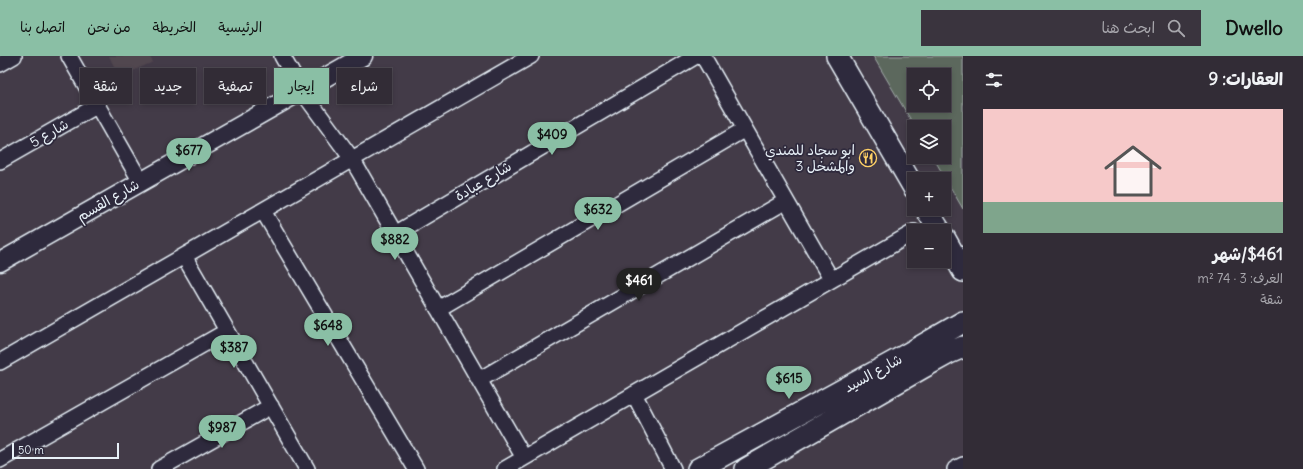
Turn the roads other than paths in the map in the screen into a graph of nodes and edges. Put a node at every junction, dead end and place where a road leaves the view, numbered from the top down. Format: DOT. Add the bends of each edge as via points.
graph roads {
  1 [pos="14,56"];
  2 [pos="69,56"];
  3 [pos="282,56"];
  4 [pos="363,56"];
  5 [pos="531,56"];
  6 [pos="696,56"];
  7 [pos="703,56"];
  8 [pos="837,56"];
  9 [pos="0,64"];
  10 [pos="289,68"];
  11 [pos="329,75"];
  12 [pos="278,104"];
  13 [pos="312,104"];
  14 [pos="98,105"];
  15 [pos="745,129"];
  16 [pos="352,159"];
  17 [pos="0,161"];
  18 [pos="907,176"];
  19 [pos="142,182"];
  20 [pos="786,201"];
  21 [pos="263,211"];
  22 [pos="395,234"];
  23 [pos="907,241"];
  24 [pos="951,245"];
  25 [pos="951,255"];
  26 [pos="963,255"];
  27 [pos="184,256"];
  28 [pos="0,262"];
  29 [pos="963,270"];
  30 [pos="831,279"];
  31 [pos="438,309"];
  32 [pos="963,322"];
  33 [pos="227,331"];
  34 [pos="963,347"];
  35 [pos="0,362"];
  36 [pos="479,380"];
  37 [pos="634,394"];
  38 [pos="271,406"];
  39 [pos="524,458"];
  40 [pos="0,460"];
  41 [pos="963,465"];
  42 [pos="159,469"];
  43 [pos="307,469"];
  44 [pos="416,469"];
  45 [pos="505,469"];
  46 [pos="673,469"];
  47 [pos="698,469"];
  48 [pos="746,469"];
  49 [pos="955,469"];
  1 -- 9 [label="street"];
  2 -- 14 [label="street"];
  3 -- 10 [label="street"];
  4 -- 11 [label="street, شارع القسم"];
  5 -- 16 [label="street"];
  6 -- 22 [label="street, شارع عبادة"];
  7 -- 15 [label="street"];
  8 -- 18 [label="main road"];
  12 -- 19 [label="street, شارع القسم"];
  13 -- 16 [label="street"];
  14 -- 17 [label="street, شارع 5"];
  14 -- 19 [label="street"];
  15 -- 20 [label="street"];
  15 -- 31 [label="street"];
  16 -- 21 [label="street"];
  16 -- 22 [label="street"];
  19 -- 28 [label="street, شارع القسم"];
  20 -- 30 [label="street"];
  20 -- 36 [label="street"];
  21 -- 27 [label="street"];
  21 -- 44 [label="street"];
  22 -- 31 [label="street"];
  23 -- 30 [label="street"];
  24 -- 26 [label="main road"];
  25 -- 29 [label="main road"];
  27 -- 33 [label="street"];
  27 -- 35 [label="street"];
  30 -- 37 [label="street"];
  31 -- 36 [label="street"];
  32 -- 47 [label="main road, شارع السيد"];
  33 -- 38 [label="street"];
  33 -- 40 [label="street"];
  34 -- 48 [label="main road, شارع السيد"];
  36 -- 39 [label="street"];
  37 -- 39 [label="street"];
  37 -- 46 [label="street"];
  38 -- 42 [label="street"];
  38 -- 43 [label="street"];
  39 -- 45 [label="street"];
  41 -- 49 [label="street"];
}
